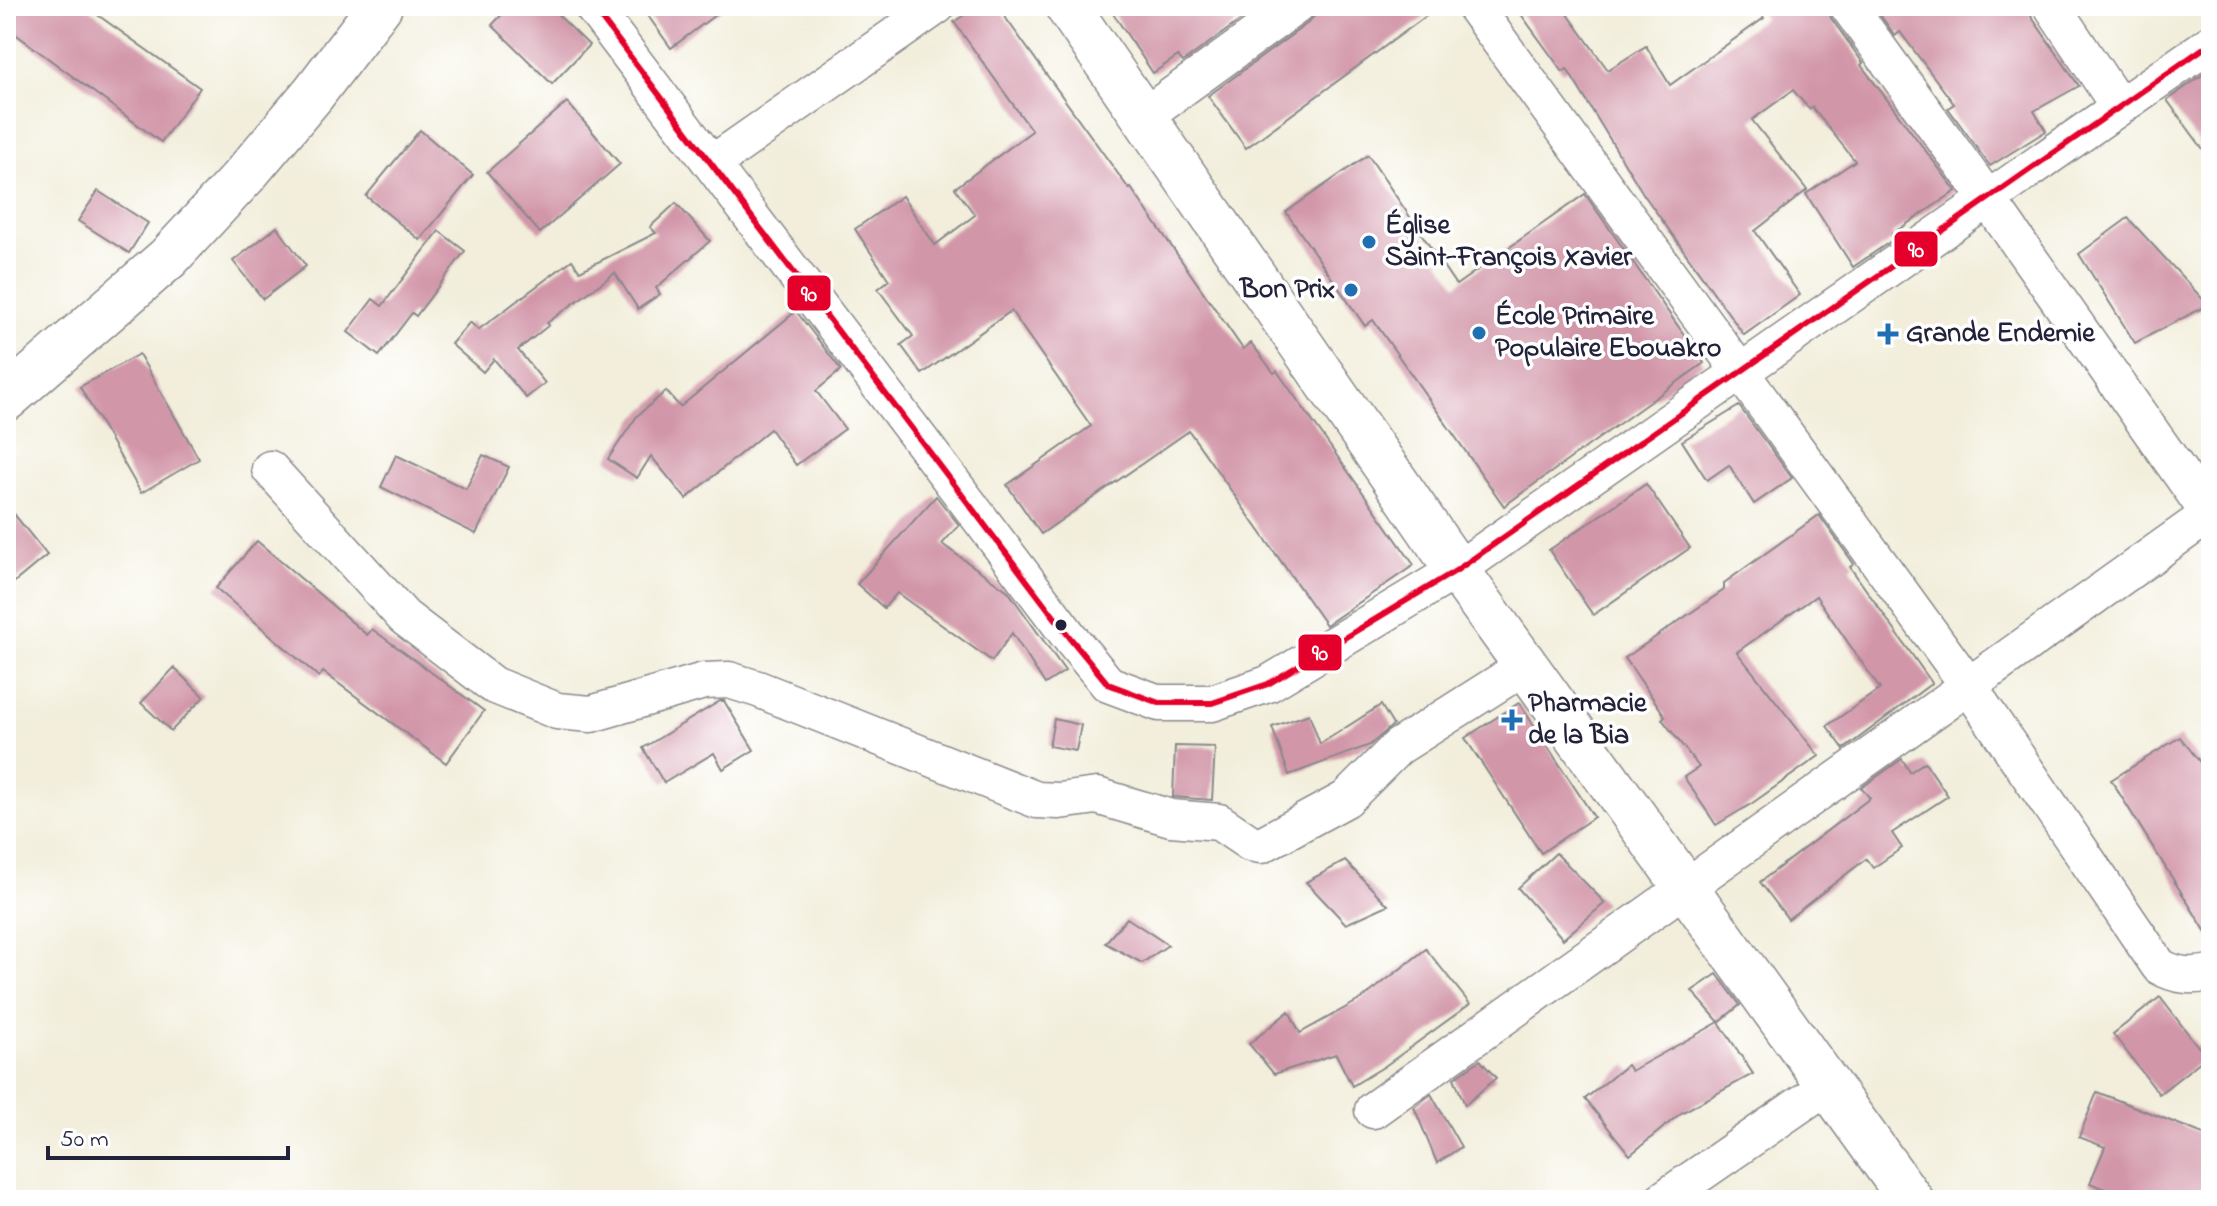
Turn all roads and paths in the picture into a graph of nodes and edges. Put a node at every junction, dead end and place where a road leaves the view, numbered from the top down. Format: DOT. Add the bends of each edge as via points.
graph roads {
  1 [pos="380,6"];
  2 [pos="592,6"];
  3 [pos="937,6"];
  4 [pos="1067,6"];
  5 [pos="1296,6"];
  6 [pos="1474,6"];
  7 [pos="1848,6"];
  8 [pos="2052,6"];
  9 [pos="2211,43"];
  10 [pos="2119,107"];
  11 [pos="1144,116"];
  12 [pos="713,163"];
  13 [pos="1987,198"];
  14 [pos="1741,371"];
  15 [pos="11,384"];
  16 [pos="270,469"];
  17 [pos="2210,514"];
  18 [pos="1457,570"];
  19 [pos="1527,665"];
  20 [pos="1968,685"];
  21 [pos="1687,886"];
  22 [pos="2211,973"];
  23 [pos="1830,1084"];
  24 [pos="1373,1110"];
  25 [pos="1662,1200"];
  26 [pos="1911,1200"];
  1 -- 15 [label="main road" via="313,94 168,258"];
  2 -- 12 [label="street"];
  3 -- 12 [label="street"];
  4 -- 11 [label="main road"];
  5 -- 11 [label="street"];
  6 -- 14 [label="street"];
  7 -- 13 [label="street"];
  8 -- 10 [label="street"];
  9 -- 10 [label="street"];
  10 -- 13 [label="street"];
  11 -- 18 [label="main road"];
  12 -- 18 [label="street" via="1108,684 1159,703 1212,703 1268,684"];
  13 -- 14 [label="street"];
  13 -- 17 [label="street"];
  14 -- 18 [label="street"];
  14 -- 20 [label="street"];
  16 -- 19 [label="street" via="404,617 493,685 557,711 591,714 704,681 729,680 1037,800 1097,796 1171,818 1219,822 1261,845 1346,799 1398,747"];
  17 -- 20 [label="street"];
  18 -- 19 [label="main road"];
  19 -- 21 [label="main road"];
  20 -- 21 [label="street"];
  20 -- 22 [label="street" via="2159,966 2172,974"];
  21 -- 23 [label="main road"];
  21 -- 24 [label="street"];
  23 -- 25 [label="street"];
  23 -- 26 [label="main road"];
}
